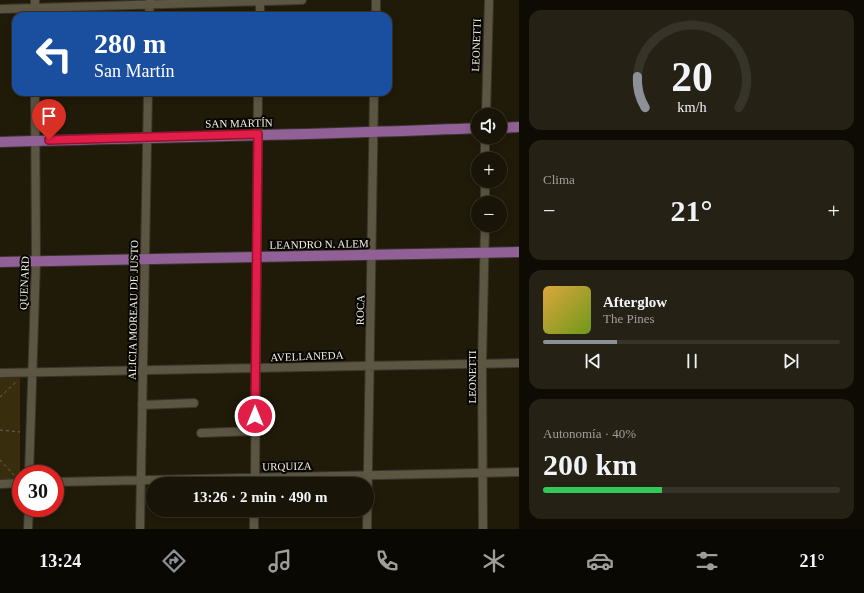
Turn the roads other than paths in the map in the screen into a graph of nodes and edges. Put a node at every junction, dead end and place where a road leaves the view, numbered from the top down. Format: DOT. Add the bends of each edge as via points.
graph roads {
  1 [pos="260,0"];
  2 [pos="302,0"];
  3 [pos="376,0"];
  4 [pos="489,0"];
  5 [pos="150,2"];
  6 [pos="35,8"];
  7 [pos="0,9"];
  8 [pos="149,12"];
  9 [pos="260,12"];
  10 [pos="376,12"];
  11 [pos="35,96"];
  12 [pos="148,96"];
  13 [pos="258,96"];
  14 [pos="374,96"];
  15 [pos="486,108"];
  16 [pos="519,127"];
  17 [pos="471,128"];
  18 [pos="507,128"];
  19 [pos="373,133"];
  20 [pos="258,134"];
  21 [pos="148,137"];
  22 [pos="35,141"];
  23 [pos="0,142"];
  24 [pos="485,232"];
  25 [pos="484,252"];
  26 [pos="519,252"];
  27 [pos="372,255"];
  28 [pos="257,257"];
  29 [pos="145,259"];
  30 [pos="36,261"];
  31 [pos="0,262"];
  32 [pos="519,363"];
  33 [pos="482,364"];
  34 [pos="370,365"];
  35 [pos="143,369"];
  36 [pos="255,369"];
  37 [pos="32,372"];
  38 [pos="0,373"];
  39 [pos="194,403"];
  40 [pos="142,405"];
  41 [pos="255,431"];
  42 [pos="201,433"];
  43 [pos="29,465"];
  44 [pos="519,472"];
  45 [pos="483,473"];
  46 [pos="368,476"];
  47 [pos="255,477"];
  48 [pos="345,477"];
  49 [pos="141,480"];
  50 [pos="146,480"];
  51 [pos="64,482"];
  52 [pos="12,483"];
  53 [pos="0,484"];
  54 [pos="29,517"];
  55 [pos="254,517"];
  56 [pos="28,529"];
  57 [pos="140,529"];
  58 [pos="254,529"];
  59 [pos="367,529"];
  60 [pos="483,529"];
  1 -- 2 [label="street"];
  1 -- 5 [label="street"];
  1 -- 9 [label="street"];
  3 -- 10 [label="street"];
  4 -- 15 [label="street, LEONETTI"];
  5 -- 6 [label="street"];
  5 -- 8 [label="street"];
  6 -- 7 [label="street"];
  11 -- 22 [label="street, QUENARD"];
  12 -- 21 [label="street, ALICIA MOREAU DE JUSTO"];
  13 -- 20 [label="street"];
  14 -- 19 [label="street, ROCA"];
  16 -- 18 [label="main road"];
  17 -- 19 [label="main road, SAN MARTÍN"];
  19 -- 20 [label="main road, SAN MARTÍN"];
  19 -- 27 [label="street, ROCA"];
  20 -- 21 [label="main road, SAN MARTÍN"];
  20 -- 28 [label="street"];
  21 -- 22 [label="main road, SAN MARTÍN"];
  21 -- 29 [label="street, ALICIA MOREAU DE JUSTO"];
  22 -- 23 [label="main road, SAN MARTÍN"];
  22 -- 30 [label="street, QUENARD"];
  24 -- 25 [label="street, LEONETTI"];
  25 -- 26 [label="main road, LEANDRO N. ALEM"];
  25 -- 27 [label="main road, LEANDRO N. ALEM"];
  25 -- 33 [label="street, LEONETTI"];
  27 -- 28 [label="main road, LEANDRO N. ALEM"];
  27 -- 34 [label="street, ROCA"];
  28 -- 29 [label="main road, LEANDRO N. ALEM"];
  28 -- 36 [label="street"];
  29 -- 30 [label="main road, LEANDRO N. ALEM"];
  29 -- 35 [label="street, ALICIA MOREAU DE JUSTO"];
  30 -- 31 [label="main road, LEANDRO N. ALEM"];
  30 -- 37 [label="street, QUENARD"];
  32 -- 33 [label="street, AVELLANEDA"];
  33 -- 34 [label="street, AVELLANEDA"];
  33 -- 45 [label="street, LEONETTI"];
  34 -- 36 [label="street, AVELLANEDA"];
  34 -- 46 [label="street, ROCA"];
  35 -- 36 [label="street, AVELLANEDA"];
  35 -- 37 [label="street, AVELLANEDA"];
  35 -- 40 [label="street, ALICIA MOREAU DE JUSTO"];
  36 -- 41 [label="street"];
  37 -- 38 [label="street, AVELLANEDA"];
  37 -- 43 [label="street, QUENARD"];
  39 -- 40 [label="street"];
  40 -- 49 [label="street, ALICIA MOREAU DE JUSTO"];
  41 -- 42 [label="street"];
  41 -- 47 [label="street"];
  44 -- 45 [label="street, URQUIZA"];
  45 -- 46 [label="street, URQUIZA"];
  45 -- 60 [label="street, LEONETTI"];
  46 -- 48 [label="street, URQUIZA"];
  46 -- 59 [label="street, ROCA"];
  49 -- 50 [label="street, URQUIZA"];
  49 -- 51 [label="street, URQUIZA"];
  49 -- 57 [label="street, ALICIA MOREAU DE JUSTO"];
  52 -- 53 [label="street"];
  54 -- 56 [label="street"];
  55 -- 58 [label="street"];
}
